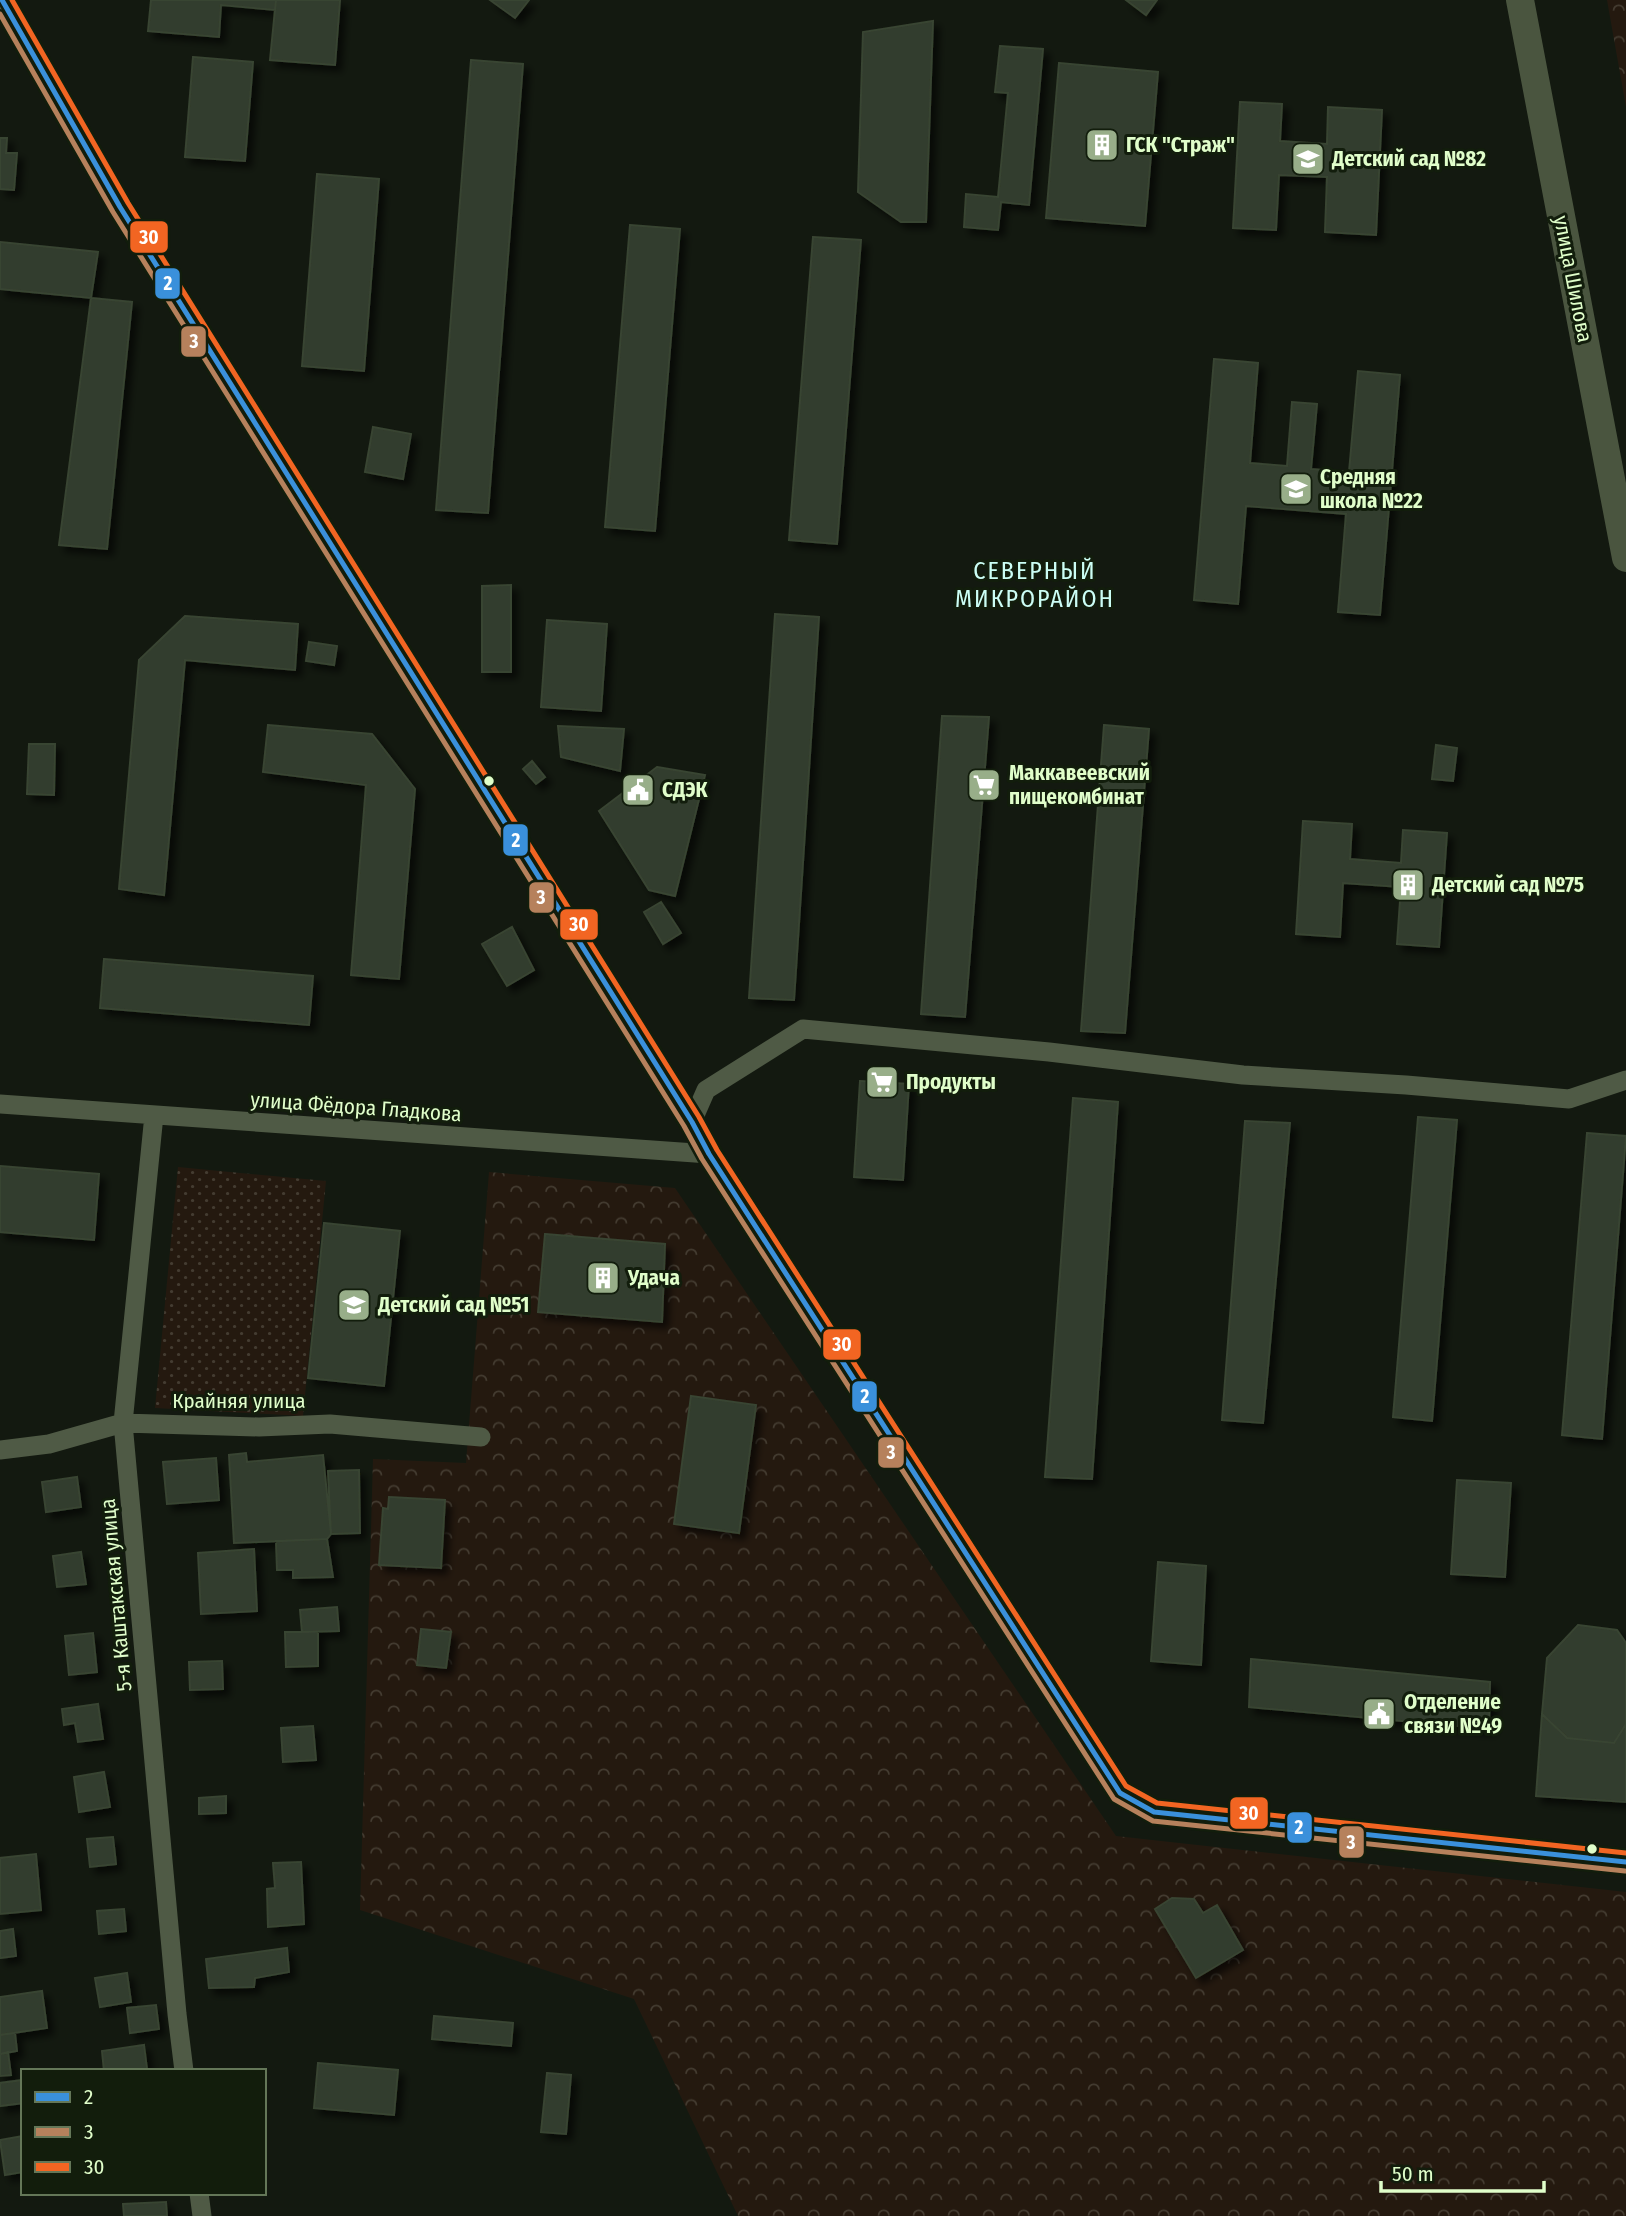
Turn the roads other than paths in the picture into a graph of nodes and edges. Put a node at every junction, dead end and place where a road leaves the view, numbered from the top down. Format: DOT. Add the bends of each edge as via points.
graph roads {
  1 [pos="2,0"];
  2 [pos="1520,0"];
  3 [pos="1626,558"];
  4 [pos="1626,1080"];
  5 [pos="0,1104"];
  6 [pos="154,1115"];
  7 [pos="691,1122"];
  8 [pos="709,1154"];
  9 [pos="124,1423"];
  10 [pos="481,1437"];
  11 [pos="0,1450"];
  12 [pos="1626,1862"];
  13 [pos="184,2069"];
  14 [pos="199,2195"];
  15 [pos="202,2216"];
  1 -- 7 [label="street" via="120,207"];
  2 -- 3 [label="main road, улица Шилова"];
  4 -- 7 [label="street" via="1569,1099 1243,1074 803,1030 705,1090"];
  5 -- 6 [label="street, улица Фёдора Гладкова"];
  6 -- 8 [label="street, улица Фёдора Гладкова"];
  6 -- 9 [label="street, 5-я Каштакская улица"];
  7 -- 8 [label="street"];
  8 -- 12 [label="street" via="1120,1793 1154,1812"];
  9 -- 10 [label="street, Крайняя улица" via="331,1424"];
  9 -- 11 [label="street, Крайняя улица" via="49,1444"];
  9 -- 13 [label="street, 5-я Каштакская улица"];
  14 -- 15 [label="street"];
}
